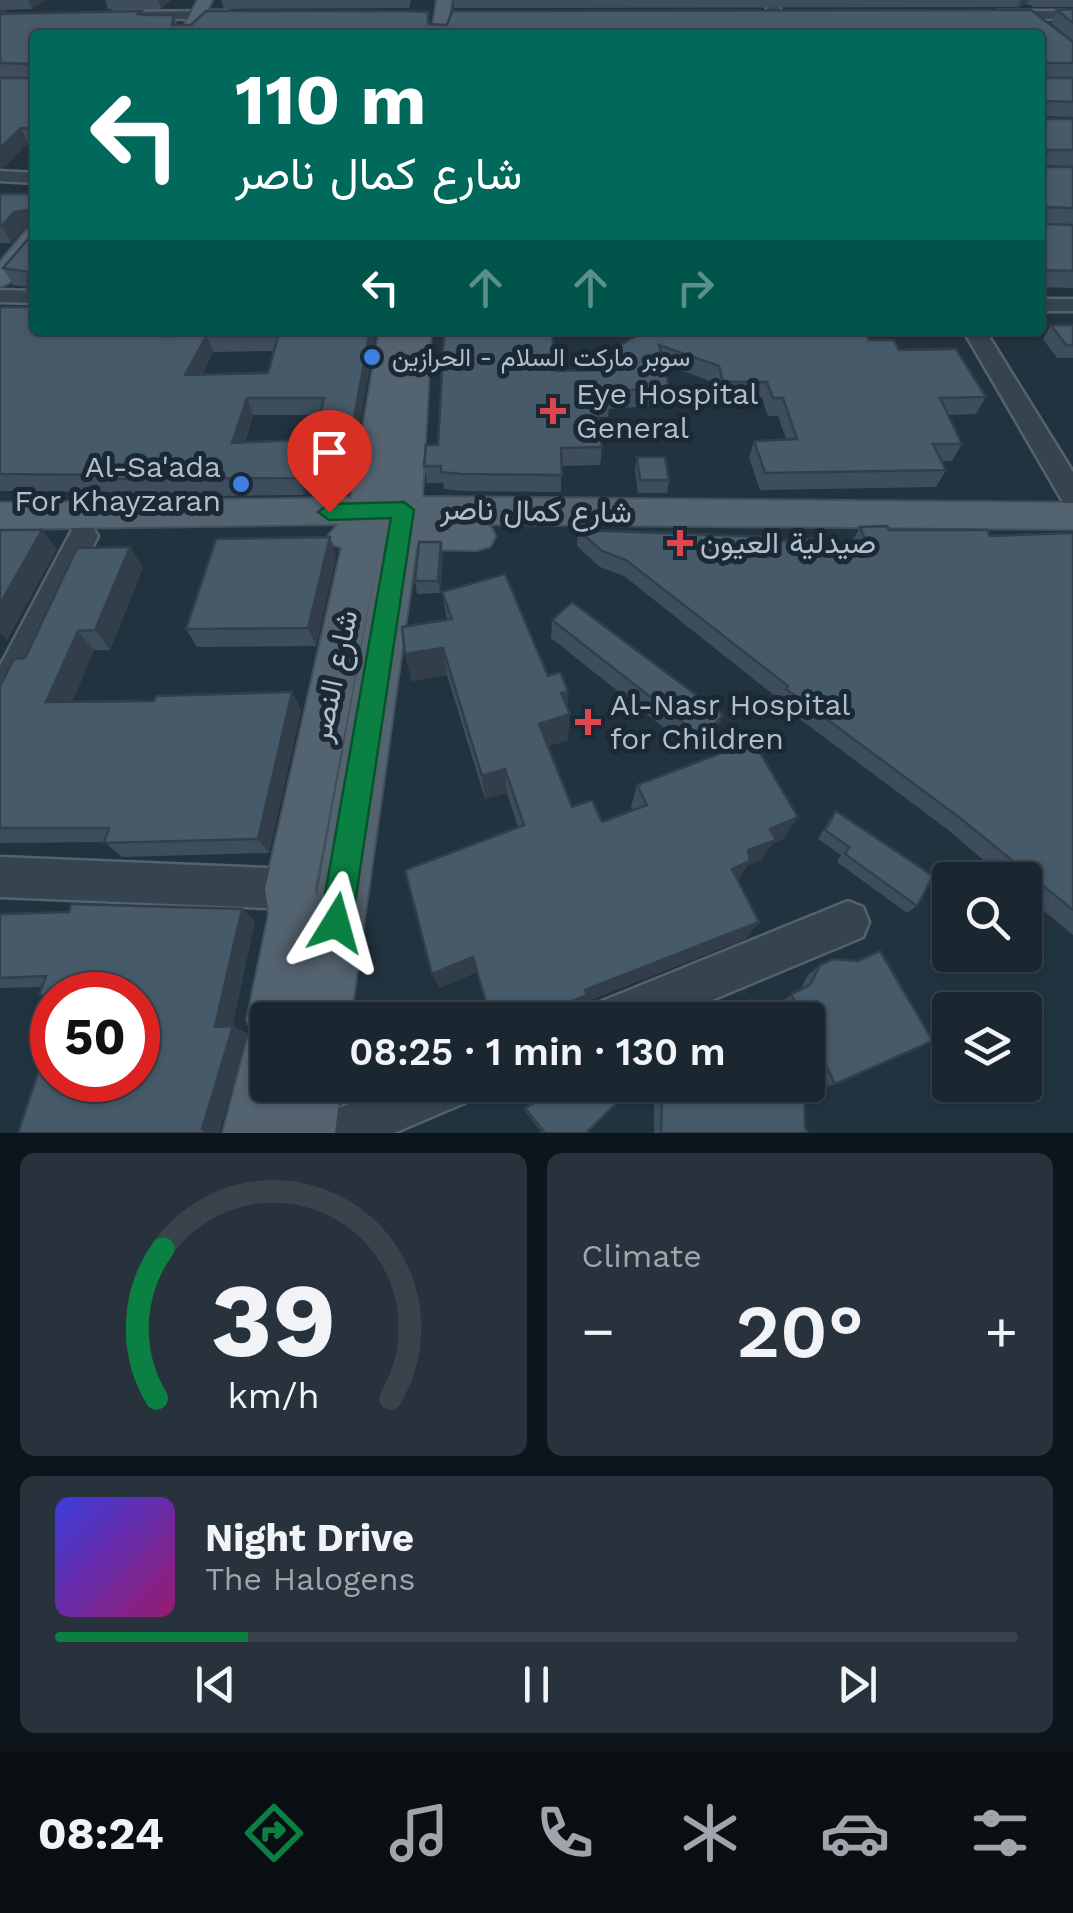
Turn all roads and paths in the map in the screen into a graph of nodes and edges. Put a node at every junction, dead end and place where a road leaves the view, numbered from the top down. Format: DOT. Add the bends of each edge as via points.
graph roads {
  1 [pos="768,0"];
  2 [pos="1010,0"];
  3 [pos="208,7"];
  4 [pos="249,15"];
  5 [pos="758,15"];
  6 [pos="990,15"];
  7 [pos="1073,15"];
  8 [pos="103,16"];
  9 [pos="778,16"];
  10 [pos="795,16"];
  11 [pos="1037,21"];
  12 [pos="191,30"];
  13 [pos="787,30"];
  14 [pos="0,173"];
  15 [pos="30,174"];
  16 [pos="30,223"];
  17 [pos="30,242"];
  18 [pos="0,256"];
  19 [pos="0,278"];
  20 [pos="0,296"];
  21 [pos="30,296"];
  22 [pos="1045,305"];
  23 [pos="1073,305"];
  24 [pos="394,335"];
  25 [pos="417,335"];
  26 [pos="977,335"];
  27 [pos="1073,495"];
  28 [pos="0,516"];
  29 [pos="1073,516"];
  30 [pos="383,523"];
  31 [pos="0,534"];
  32 [pos="1073,535"];
  33 [pos="84,536"];
  34 [pos="0,700"];
  35 [pos="0,877"];
  36 [pos="290,889"];
  37 [pos="848,922"];
  38 [pos="278,1002"];
  39 [pos="324,1002"];
  40 [pos="655,1002"];
  41 [pos="259,1102"];
  42 [pos="310,1102"];
  43 [pos="412,1102"];
  44 [pos="253,1133"];
  45 [pos="305,1133"];
  46 [pos="337,1133"];
  1 -- 9 [label="street"];
  2 -- 11 [label="street"];
  3 -- 4 [label="street"];
  3 -- 8 [label="street"];
  3 -- 12 [label="main road"];
  5 -- 9 [label="street"];
  6 -- 11 [label="street"];
  7 -- 11 [label="street"];
  9 -- 10 [label="street"];
  9 -- 13 [label="street"];
  14 -- 15 [label="street"];
  16 -- 18 [label="main road"];
  17 -- 19 [label="main road"];
  20 -- 21 [label="street"];
  22 -- 23 [label="street"];
  24 -- 30 [label="main road, شارع النصر"];
  25 -- 30 [label="main road, شارع النصر"];
  26 -- 27 [label="street"];
  28 -- 30 [label="main road, شارع كمال ناصر"];
  29 -- 30 [label="main road, شارع كمال ناصر"];
  30 -- 32 [label="main road, شارع كمال ناصر"];
  30 -- 33 [label="main road, شارع كمال ناصر"];
  30 -- 36 [label="main road, شارع النصر"];
  30 -- 39 [label="main road, شارع النصر"];
  31 -- 33 [label="main road, شارع كمال ناصر"];
  33 -- 34 [label="street"];
  35 -- 36 [label="street"];
  36 -- 38 [label="main road, شارع النصر" via="295,915"];
  37 -- 40 [label="street"];
  41 -- 44 [label="main road"];
  42 -- 45 [label="main road"];
  43 -- 46 [label="street"];
}
